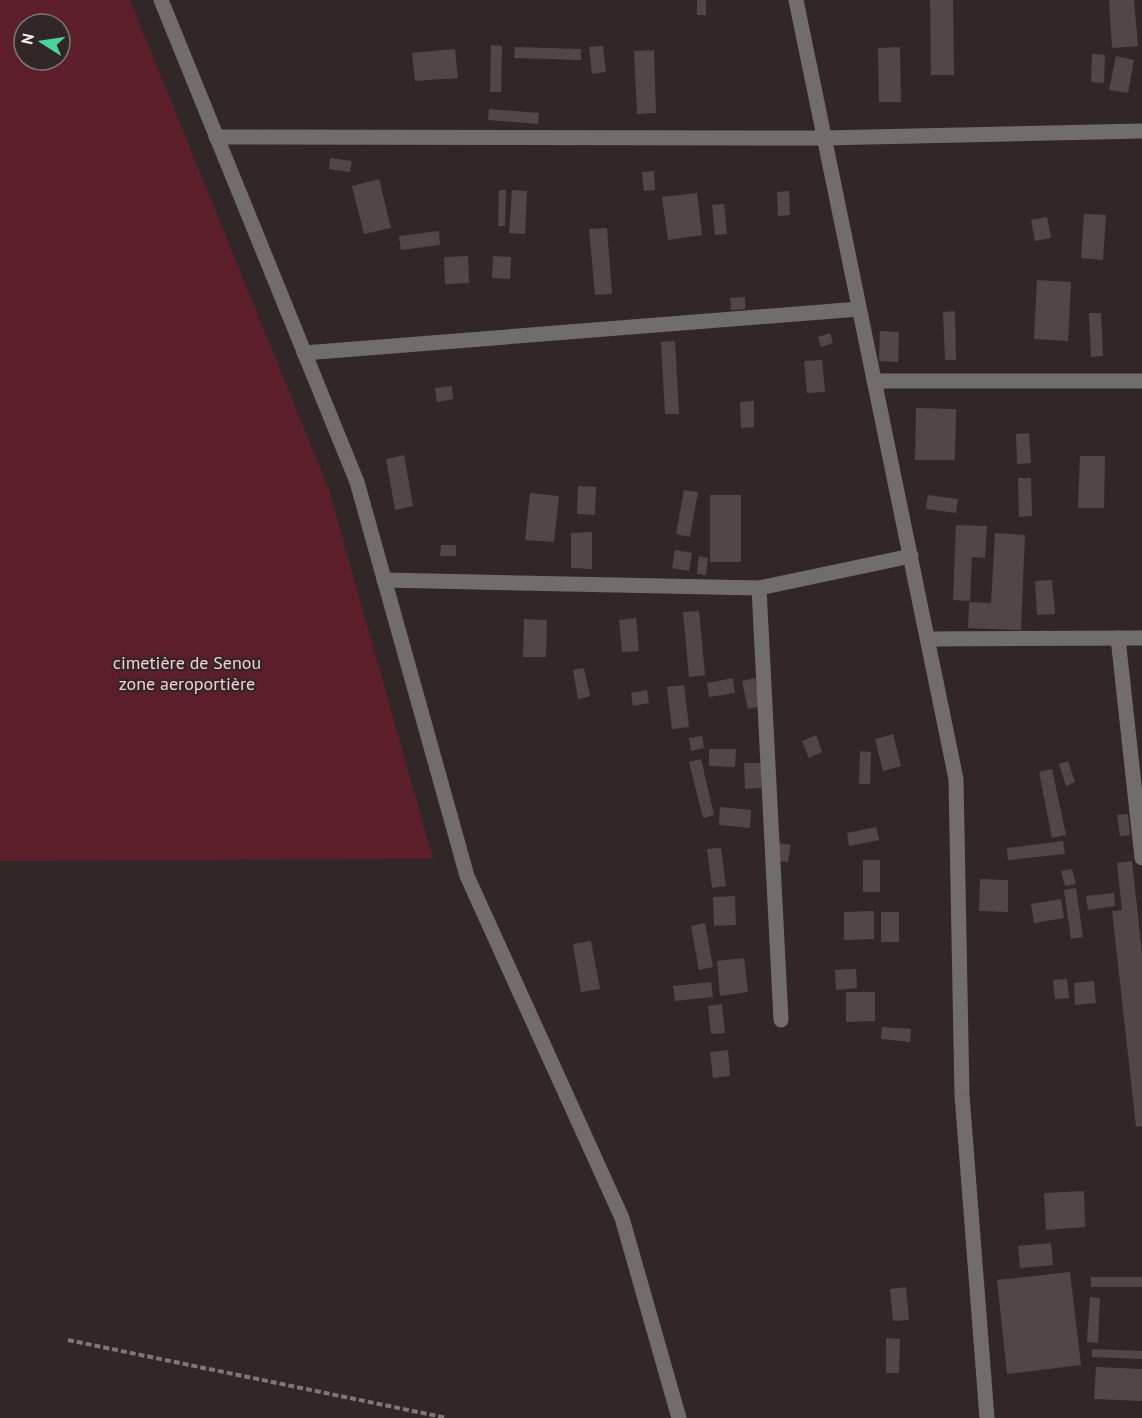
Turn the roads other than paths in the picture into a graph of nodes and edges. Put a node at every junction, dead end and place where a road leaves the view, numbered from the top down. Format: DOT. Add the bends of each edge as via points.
graph roads {
  1 [pos="161,0"];
  2 [pos="796,0"];
  3 [pos="1142,131"];
  4 [pos="216,137"];
  5 [pos="823,138"];
  6 [pos="859,309"];
  7 [pos="304,353"];
  8 [pos="874,381"];
  9 [pos="1142,381"];
  10 [pos="911,556"];
  11 [pos="384,580"];
  12 [pos="759,588"];
  13 [pos="1118,638"];
  14 [pos="1142,638"];
  15 [pos="928,639"];
  16 [pos="1142,858"];
  17 [pos="782,1020"];
  18 [pos="679,1418"];
  19 [pos="987,1418"];
  1 -- 4 [label="street"];
  2 -- 5 [label="street"];
  3 -- 5 [label="street"];
  4 -- 5 [label="street"];
  4 -- 7 [label="street"];
  5 -- 6 [label="street"];
  6 -- 7 [label="street"];
  6 -- 8 [label="street"];
  7 -- 11 [label="street" via="357,482"];
  8 -- 9 [label="street"];
  8 -- 10 [label="street"];
  10 -- 12 [label="street"];
  10 -- 15 [label="street"];
  11 -- 12 [label="street"];
  11 -- 18 [label="street" via="467,876 622,1218"];
  12 -- 17 [label="street"];
  13 -- 14 [label="street"];
  13 -- 15 [label="street"];
  13 -- 16 [label="street"];
  15 -- 19 [label="street" via="956,779 962,1095"];
}
